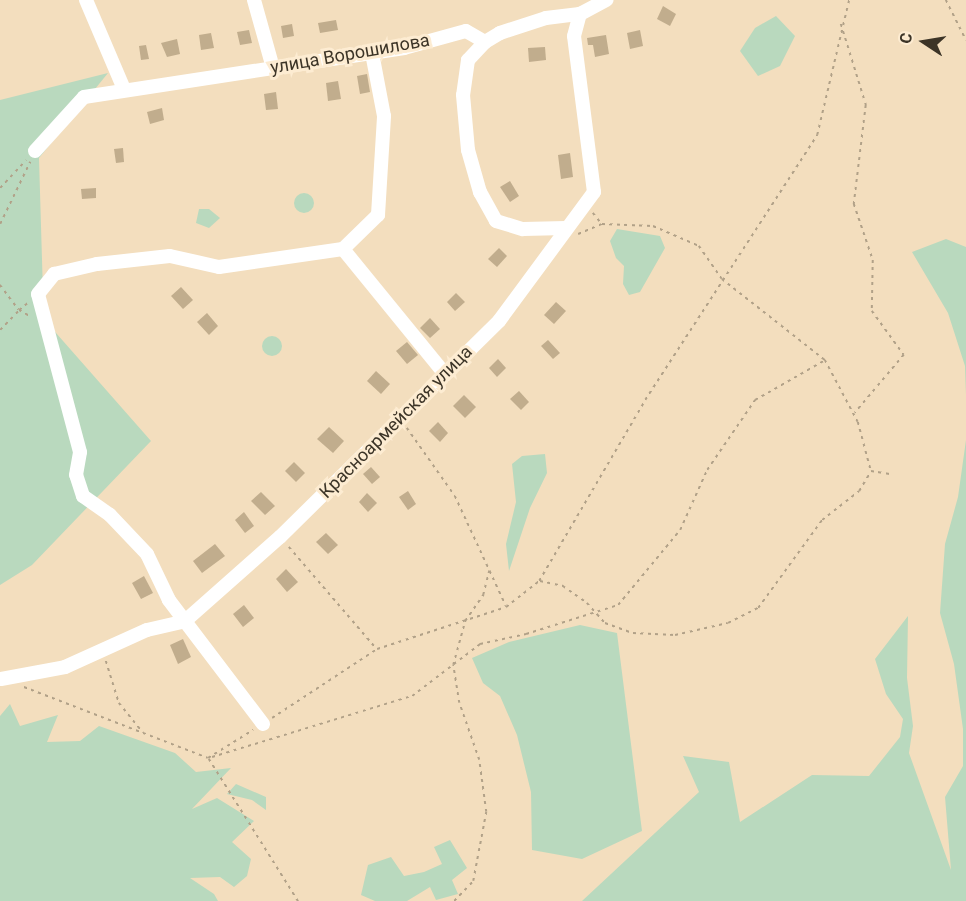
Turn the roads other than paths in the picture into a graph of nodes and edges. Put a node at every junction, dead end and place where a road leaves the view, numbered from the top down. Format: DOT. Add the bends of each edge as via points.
graph roads {
  1 [pos="86,0"];
  2 [pos="254,0"];
  3 [pos="606,0"];
  4 [pos="580,14"];
  5 [pos="485,42"];
  6 [pos="372,53"];
  7 [pos="273,68"];
  8 [pos="124,89"];
  9 [pos="35,151"];
  10 [pos="570,232"];
  11 [pos="343,249"];
  12 [pos="444,373"];
  13 [pos="185,621"];
  14 [pos="1,679"];
  15 [pos="263,724"];
  1 -- 8 [label="street"];
  2 -- 7 [label="street"];
  3 -- 4 [label="street"];
  4 -- 5 [label="street" via="546,18"];
  4 -- 10 [label="street, Красноармейская улица" via="574,36 594,192"];
  5 -- 6 [label="street, улица Ворошилова" via="466,32"];
  5 -- 10 [label="street" via="468,60 463,95 468,150 480,192 496,221 523,230"];
  6 -- 7 [label="street, улица Ворошилова"];
  6 -- 11 [label="street" via="384,116 378,215"];
  7 -- 8 [label="street, улица Ворошилова"];
  8 -- 9 [label="street, улица Ворошилова" via="84,97"];
  10 -- 12 [label="street, Красноармейская улица" via="499,321"];
  11 -- 12 [label="street"];
  11 -- 13 [label="street" via="219,267 170,256 97,264 54,274 38,294 80,452 76,475 83,496 110,515 147,554 169,600"];
  12 -- 13 [label="street, Красноармейская улица" via="280,537"];
  13 -- 14 [label="street, Красноармейская улица" via="147,630 65,667"];
  13 -- 15 [label="street"];
}
